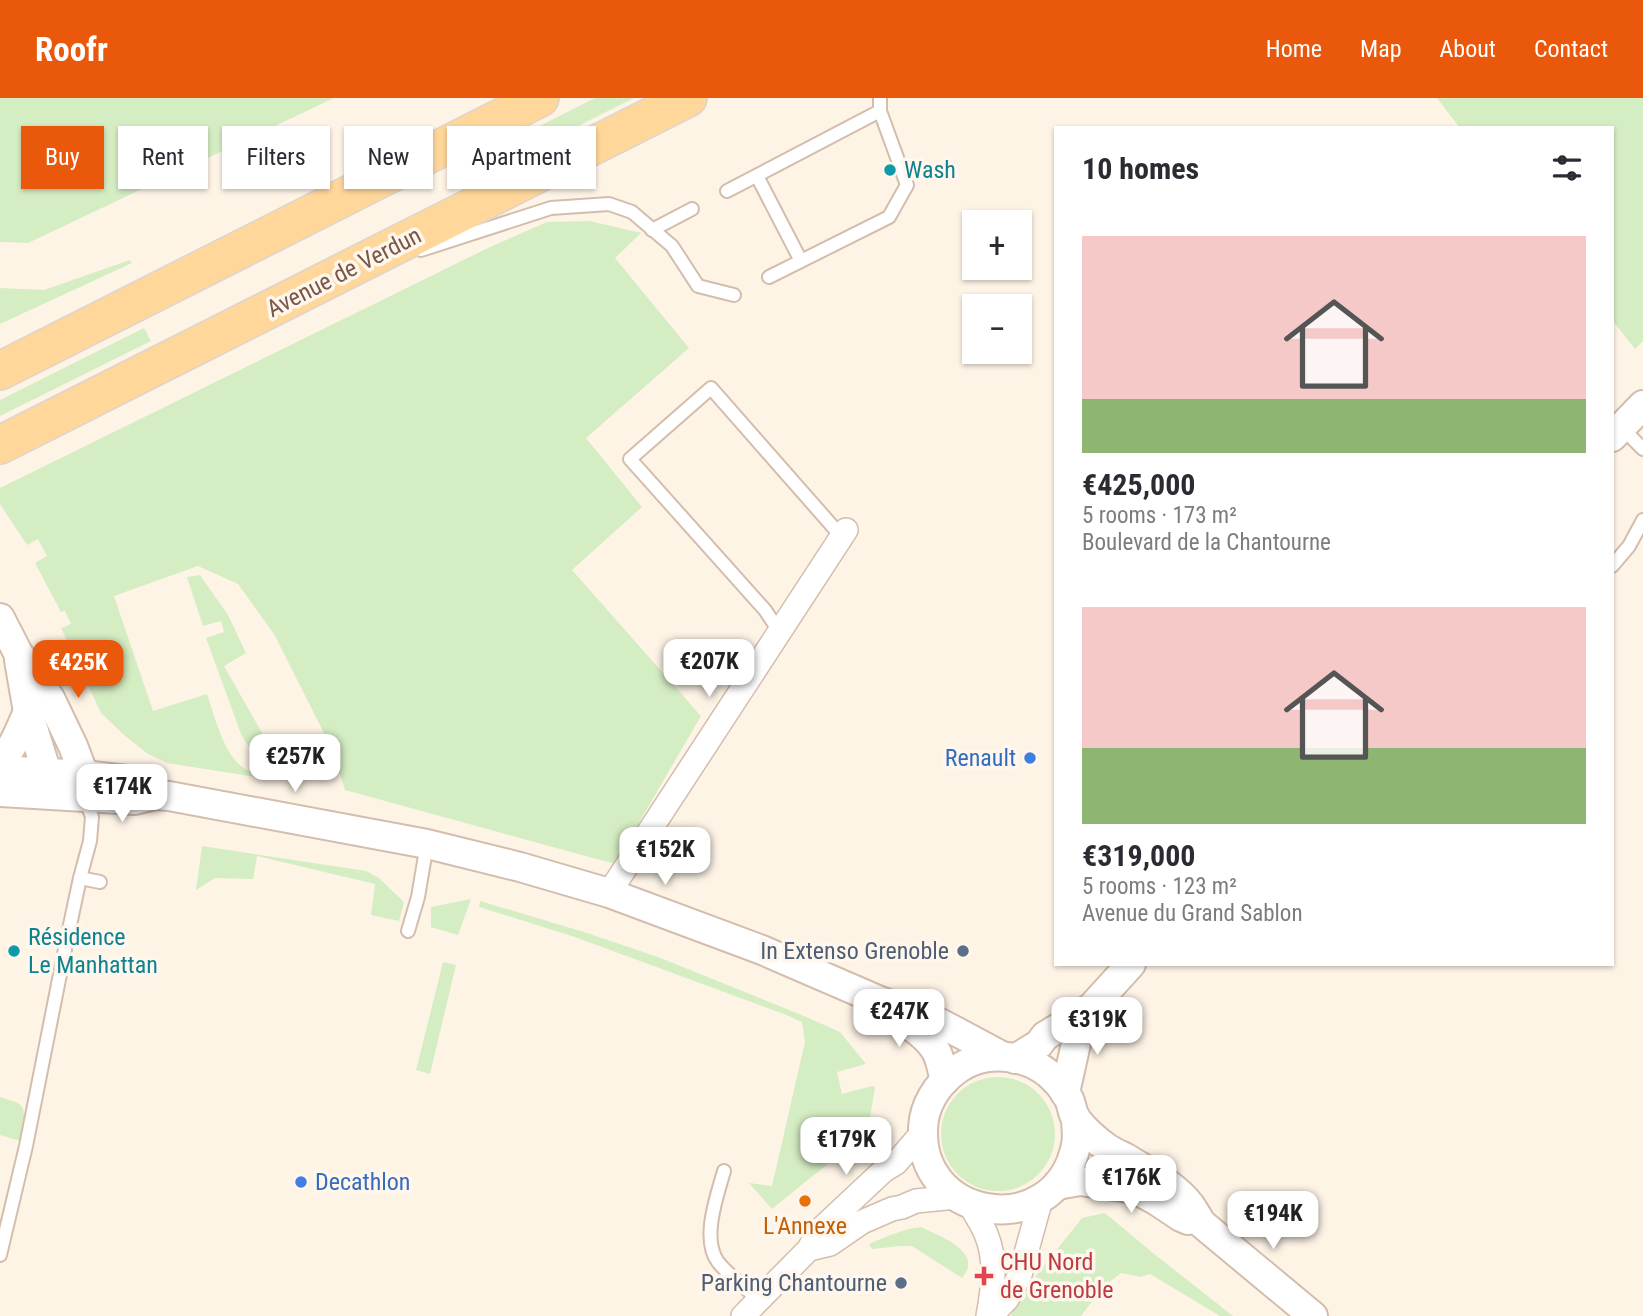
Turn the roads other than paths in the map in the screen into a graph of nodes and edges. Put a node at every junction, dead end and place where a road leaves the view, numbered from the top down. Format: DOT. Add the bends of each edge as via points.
graph roads {
  1 [pos="540,98"];
  2 [pos="688,98"];
  3 [pos="880,104"];
  4 [pos="757,176"];
  5 [pos="727,191"];
  6 [pos="692,209"];
  7 [pos="652,230"];
  8 [pos="801,261"];
  9 [pos="769,277"];
  10 [pos="321,283"];
  11 [pos="734,295"];
  12 [pos="12,356"];
  13 [pos="1643,405"];
  14 [pos="1616,432"];
  15 [pos="0,445"];
  16 [pos="1643,449"];
  17 [pos="1643,520"];
  18 [pos="844,533"];
  19 [pos="1614,564"];
  20 [pos="0,618"];
  21 [pos="779,631"];
  22 [pos="18,653"];
  23 [pos="28,712"];
  24 [pos="0,760"];
  25 [pos="0,770"];
  26 [pos="47,773"];
  27 [pos="85,786"];
  28 [pos="0,792"];
  29 [pos="427,844"];
  30 [pos="80,878"];
  31 [pos="100,882"];
  32 [pos="609,893"];
  33 [pos="408,931"];
  34 [pos="1129,966"];
  35 [pos="880,1001"];
  36 [pos="1091,1008"];
  37 [pos="1008,1058"];
  38 [pos="945,1080"];
  39 [pos="1070,1106"];
  40 [pos="923,1132"];
  41 [pos="724,1171"];
  42 [pos="1049,1192"];
  43 [pos="963,1201"];
  44 [pos="1201,1223"];
  45 [pos="808,1249"];
  46 [pos="0,1255"];
  47 [pos="751,1308"];
  48 [pos="990,1316"];
  49 [pos="1313,1316"];
  1 -- 12 [label="main road"];
  2 -- 10 [label="main road, Avenue de Verdun"];
  3 -- 4 [label="lane"];
  3 -- 8 [label="lane" via="907,185 889,217"];
  4 -- 5 [label="lane"];
  4 -- 8 [label="lane"];
  6 -- 7 [label="lane"];
  7 -- 10 [label="lane" via="632,212 609,204 551,208"];
  7 -- 11 [label="lane" via="672,246 698,286"];
  8 -- 9 [label="lane"];
  10 -- 15 [label="main road, Avenue de Verdun"];
  13 -- 14 [label="street"];
  14 -- 16 [label="lane"];
  17 -- 19 [label="lane"];
  18 -- 21 [label="street"];
  18 -- 21 [label="lane" via="711,388 630,459"];
  20 -- 22 [label="street"];
  21 -- 32 [label="street"];
  22 -- 23 [label="street"];
  22 -- 27 [label="street" via="50,698 73,746"];
  23 -- 24 [label="street"];
  23 -- 26 [label="street"];
  25 -- 26 [label="street"];
  26 -- 27 [label="street"];
  27 -- 28 [label="street"];
  27 -- 29 [label="street" via="135,800 155,795"];
  27 -- 30 [label="lane" via="92,829"];
  29 -- 32 [label="street"];
  29 -- 33 [label="lane"];
  30 -- 31 [label="lane"];
  30 -- 46 [label="lane"];
  32 -- 35 [label="street" via="762,950"];
  34 -- 36 [label="street"];
  35 -- 37 [label="street" via="942,1024"];
  35 -- 38 [label="street" via="934,1049"];
  36 -- 37 [label="street" via="1039,1044"];
  36 -- 39 [label="street" via="1077,1039"];
  37 -- 38 [label="street" via="982,1058"];
  37 -- 39 [label="street" via="1040,1068 1056,1081"];
  38 -- 40 [label="street" via="934,1093"];
  39 -- 42 [label="street" via="1077,1142 1070,1165"];
  39 -- 44 [label="street" via="1109,1149 1163,1181 1189,1204"];
  40 -- 43 [label="street" via="935,1175"];
  40 -- 45 [label="street" via="897,1163 818,1232"];
  41 -- 47 [label="lane" via="710,1243 717,1261"];
  42 -- 43 [label="street" via="1014,1209 984,1209"];
  42 -- 44 [label="street" via="1080,1181 1135,1189 1181,1217"];
  42 -- 48 [label="street" via="1020,1275 1007,1299"];
  43 -- 45 [label="street" via="916,1201 862,1222 830,1244"];
  43 -- 48 [label="street" via="989,1242 994,1279"];
  44 -- 49 [label="street"];
  45 -- 47 [label="street"];
}
